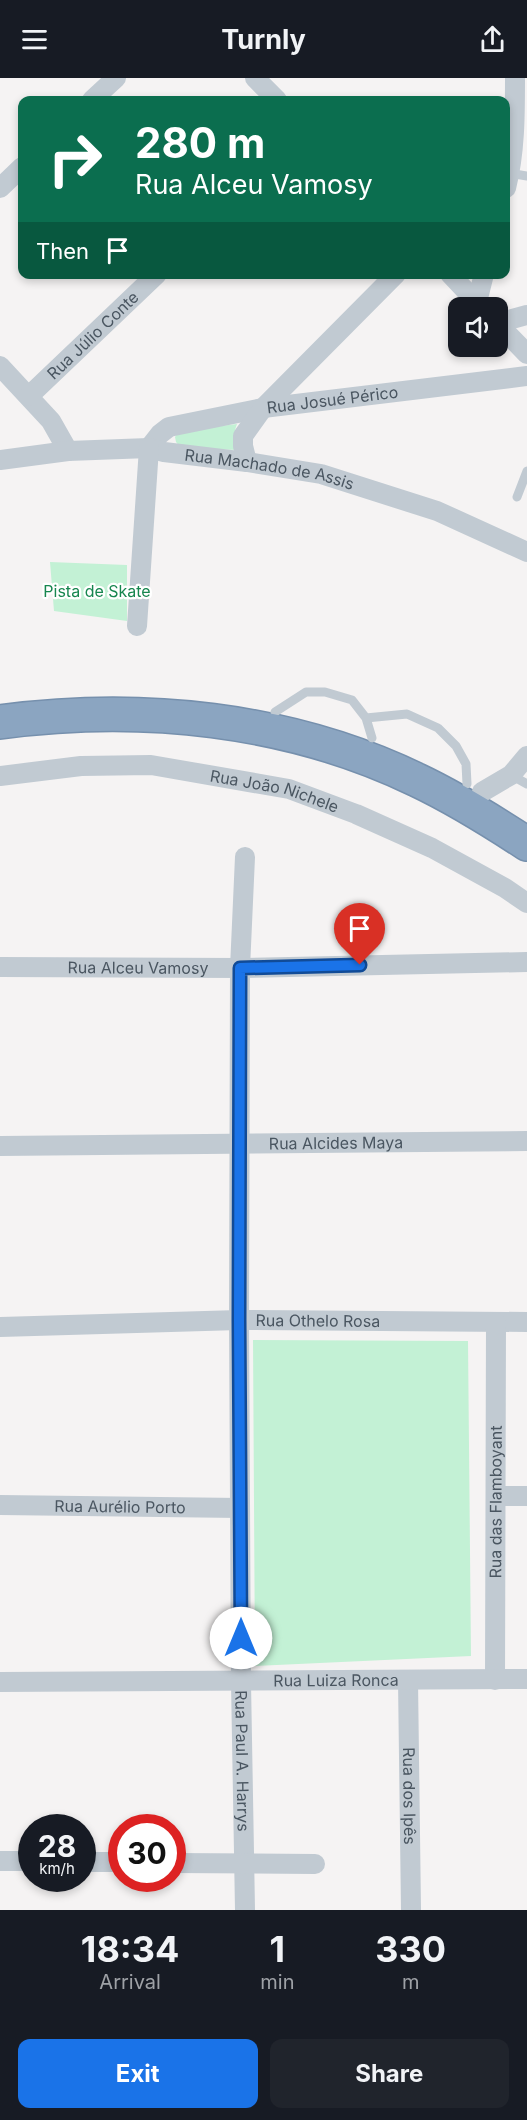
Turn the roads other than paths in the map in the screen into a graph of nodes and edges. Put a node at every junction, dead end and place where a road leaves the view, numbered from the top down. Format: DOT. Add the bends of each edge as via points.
graph roads {
  1 [pos="116,78"];
  2 [pos="255,78"];
  3 [pos="515,78"];
  4 [pos="96,96"];
  5 [pos="273,96"];
  6 [pos="521,118"];
  7 [pos="18,171"];
  8 [pos="514,179"];
  9 [pos="0,188"];
  10 [pos="152,279"];
  11 [pos="391,279"];
  12 [pos="455,279"];
  13 [pos="483,279"];
  14 [pos="472,297"];
  15 [pos="480,297"];
  16 [pos="527,315"];
  17 [pos="508,321"];
  18 [pos="508,334"];
  19 [pos="527,354"];
  20 [pos="0,366"];
  21 [pos="527,376"];
  22 [pos="29,396"];
  23 [pos="262,408"];
  24 [pos="149,448"];
  25 [pos="68,451"];
  26 [pos="0,460"];
  27 [pos="247,462"];
  28 [pos="527,471"];
  29 [pos="517,497"];
  30 [pos="527,552"];
  31 [pos="138,626"];
  32 [pos="0,703"];
  33 [pos="0,722"];
  34 [pos="527,756"];
  35 [pos="0,776"];
  36 [pos="519,779"];
  37 [pos="475,788"];
  38 [pos="527,820"];
  39 [pos="527,844"];
  40 [pos="245,857"];
  41 [pos="527,903"];
  42 [pos="527,962"];
  43 [pos="0,967"];
  44 [pos="240,968"];
  45 [pos="527,1141"];
  46 [pos="241,1143"];
  47 [pos="0,1146"];
  48 [pos="239,1320"];
  49 [pos="527,1322"];
  50 [pos="496,1323"];
  51 [pos="0,1327"];
  52 [pos="497,1496"];
  53 [pos="527,1496"];
  54 [pos="0,1504"];
  55 [pos="240,1508"];
  56 [pos="527,1679"];
  57 [pos="408,1680"];
  58 [pos="495,1680"];
  59 [pos="0,1682"];
  60 [pos="241,1682"];
  61 [pos="0,1861"];
  62 [pos="18,1861"];
  63 [pos="186,1863"];
  64 [pos="245,1864"];
  65 [pos="315,1864"];
  66 [pos="245,1910"];
  67 [pos="411,1910"];
  1 -- 4 [label="street"];
  2 -- 5 [label="street"];
  3 -- 6 [label="street"];
  6 -- 8 [label="street"];
  7 -- 9 [label="street"];
  10 -- 22 [label="street, Rua Júlio Conte"];
  11 -- 23 [label="street"];
  12 -- 14 [label="street"];
  13 -- 15 [label="street"];
  16 -- 17 [label="street"];
  18 -- 19 [label="street"];
  20 -- 22 [label="street"];
  21 -- 23 [label="street, Rua Josué Périco"];
  22 -- 25 [label="street"];
  23 -- 24 [label="street, Rua Josué Périco" via="169,427"];
  23 -- 27 [label="street" via="243,436"];
  24 -- 25 [label="street, Rua Machado de Assis"];
  24 -- 27 [label="street, Rua Machado de Assis"];
  24 -- 31 [label="street"];
  25 -- 26 [label="street, Rua Machado de Assis"];
  27 -- 30 [label="street, Rua Machado de Assis" via="321,474 437,511"];
  28 -- 29 [label="lane"];
  32 -- 37 [label="highway" via="119,697 216,704 369,728"];
  33 -- 39 [label="highway" via="81,716 221,720 313,740 418,780"];
  34 -- 36 [label="street"];
  35 -- 41 [label="street, Rua João Nichele" via="81,766 151,765 289,789 432,848"];
  36 -- 37 [label="street"];
  37 -- 38 [label="highway"];
  40 -- 44 [label="street, Rua Paul A. Harrys"];
  42 -- 44 [label="street, Rua Alceu Vamosy"];
  43 -- 44 [label="street, Rua Alceu Vamosy"];
  44 -- 46 [label="street, Rua Paul A. Harrys"];
  45 -- 46 [label="street, Rua Alcides Maya"];
  46 -- 47 [label="street, Rua Alcides Maya"];
  46 -- 48 [label="street, Rua Paul A. Harrys"];
  48 -- 50 [label="street, Rua Othelo Rosa"];
  48 -- 51 [label="street, Rua Othelo Rosa"];
  48 -- 55 [label="street, Rua Paul A. Harrys"];
  49 -- 50 [label="street, Rua Othelo Rosa"];
  50 -- 52 [label="street, Rua das Flamboyant"];
  52 -- 53 [label="street"];
  52 -- 58 [label="street, Rua das Flamboyant"];
  54 -- 55 [label="street, Rua Aurélio Porto"];
  55 -- 60 [label="street, Rua Paul A. Harrys"];
  56 -- 58 [label="street, Rua Luiza Ronca"];
  57 -- 58 [label="street, Rua Luiza Ronca"];
  57 -- 60 [label="street, Rua Luiza Ronca"];
  57 -- 67 [label="street, Rua dos Ipês"];
  59 -- 60 [label="street, Rua Luiza Ronca"];
  60 -- 64 [label="street, Rua Paul A. Harrys"];
  61 -- 62 [label="street"];
  63 -- 64 [label="street"];
  64 -- 65 [label="street"];
  64 -- 66 [label="street, Rua Paul A. Harrys"];
}
